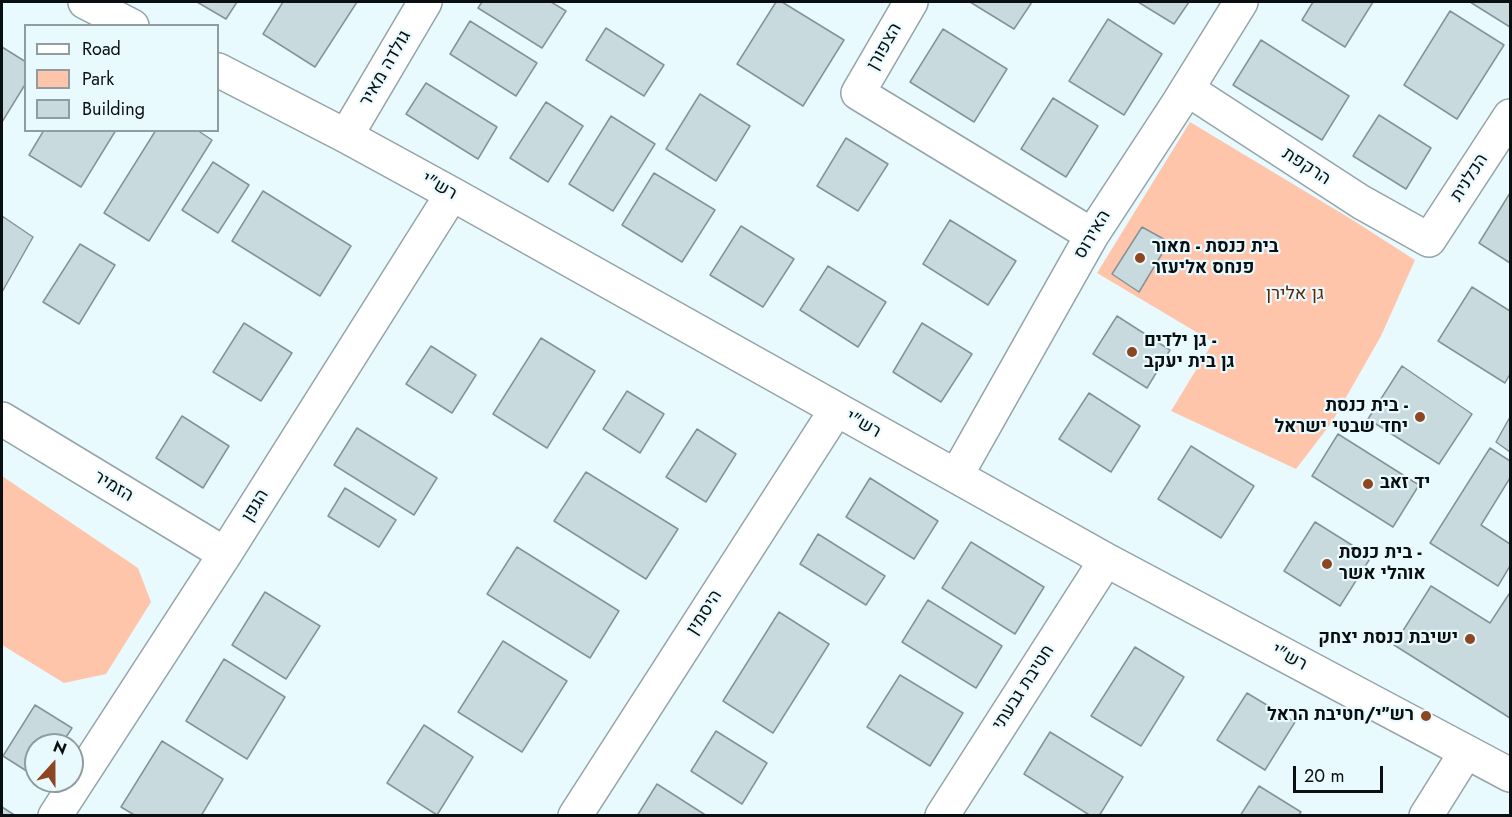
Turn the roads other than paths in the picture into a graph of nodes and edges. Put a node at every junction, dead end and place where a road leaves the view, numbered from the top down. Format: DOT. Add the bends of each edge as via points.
graph roads {
  1 [pos="85,2"];
  2 [pos="425,2"];
  3 [pos="911,2"];
  4 [pos="1241,2"];
  5 [pos="128,24"];
  6 [pos="219,71"];
  7 [pos="1187,89"];
  8 [pos="1510,116"];
  9 [pos="346,136"];
  10 [pos="452,194"];
  11 [pos="1092,236"];
  12 [pos="1429,240"];
  13 [pos="836,410"];
  14 [pos="2,419"];
  15 [pos="956,476"];
  16 [pos="225,554"];
  17 [pos="1106,560"];
  18 [pos="1466,752"];
  19 [pos="1510,775"];
  20 [pos="55,816"];
  21 [pos="575,816"];
  22 [pos="942,816"];
  23 [pos="1426,816"];
  1 -- 5 [label="street"];
  2 -- 9 [label="street, גולדה מאיר"];
  3 -- 11 [label="street, הצפורן" via="858,93"];
  4 -- 7 [label="street, האירוס"];
  6 -- 9 [label="street, רש\"י"];
  7 -- 11 [label="street, האירוס"];
  7 -- 12 [label="street, הרקפת" via="1360,202"];
  8 -- 12 [label="street, הכלנית"];
  9 -- 10 [label="street, רש\"י"];
  10 -- 13 [label="street, רש\"י"];
  10 -- 16 [label="street, הגפן"];
  11 -- 15 [label="street, האירוס"];
  13 -- 15 [label="street, רש\"י"];
  13 -- 21 [label="street, היסמין"];
  14 -- 16 [label="street, הזמיר"];
  15 -- 17 [label="street, רש\"י"];
  16 -- 20 [label="street, הגפן"];
  17 -- 18 [label="street, רש\"י"];
  17 -- 22 [label="street, חטיבת גבעתי"];
  18 -- 19 [label="street, רש\"י"];
  18 -- 23 [label="street"];
}
